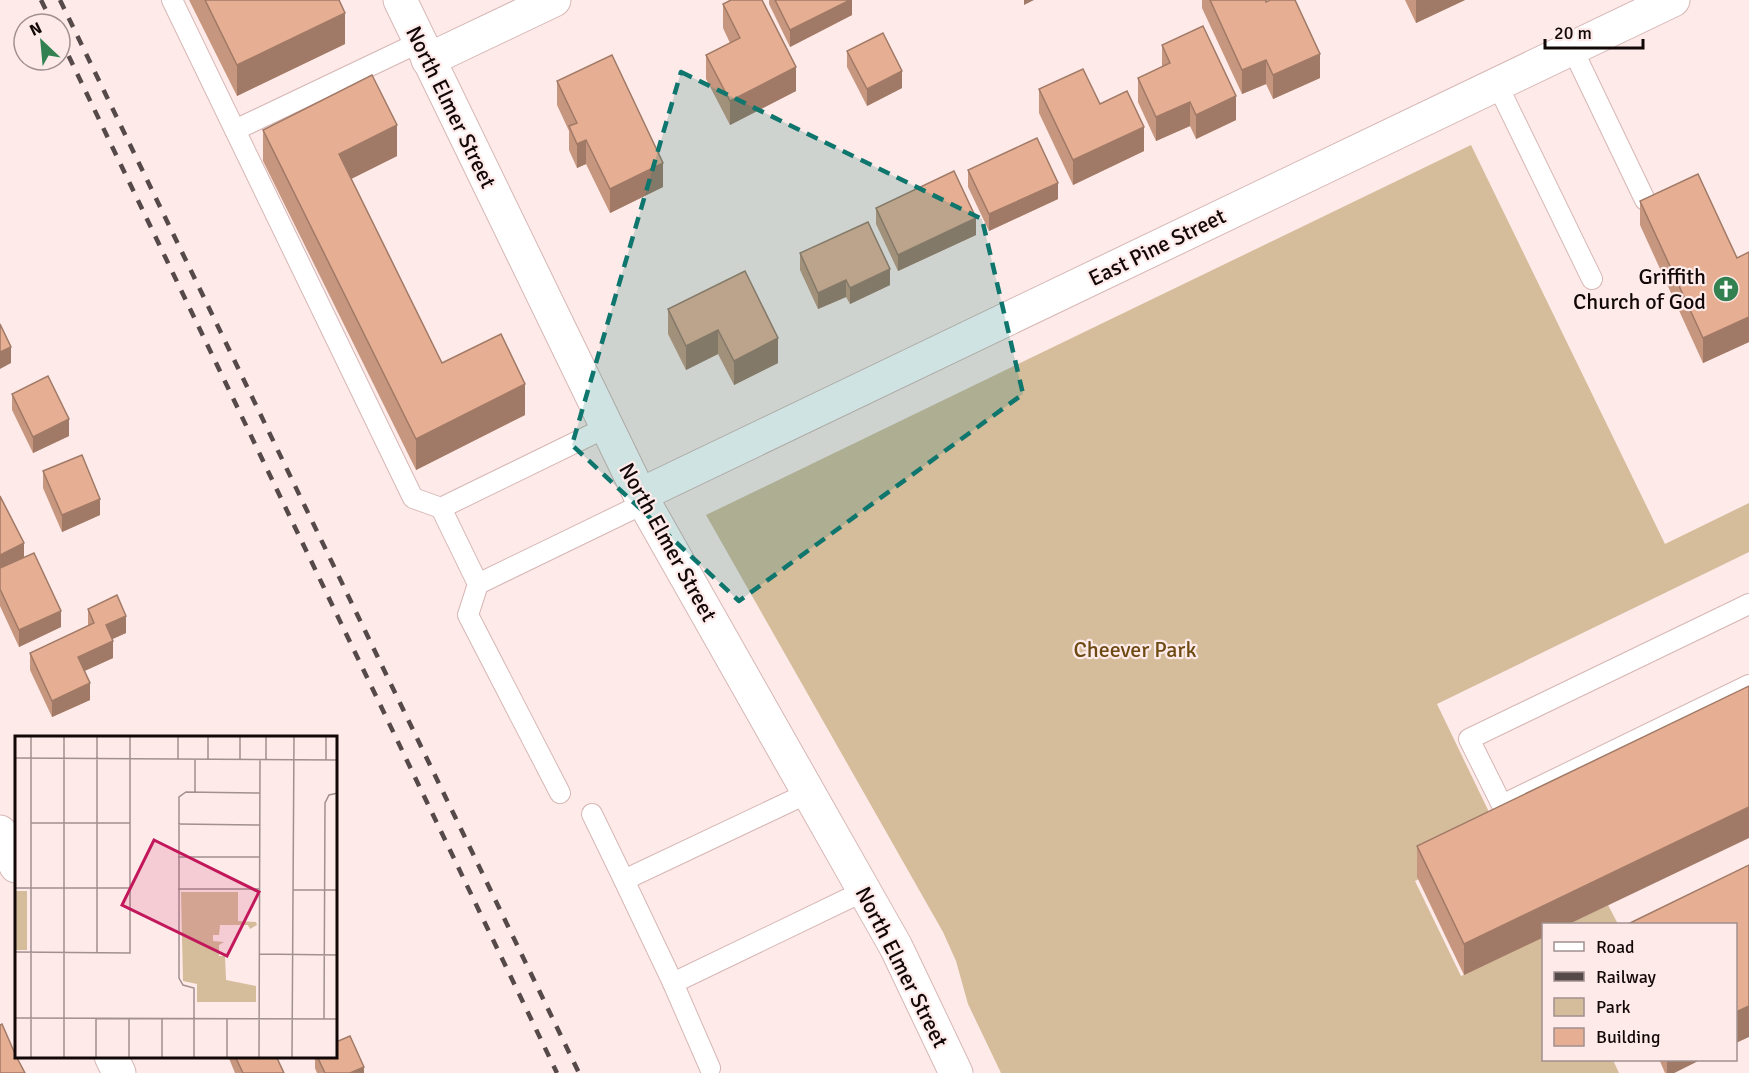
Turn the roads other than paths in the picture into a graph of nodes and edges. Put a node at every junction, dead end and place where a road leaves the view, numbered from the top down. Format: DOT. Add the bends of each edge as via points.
graph roads {
  1 [pos="172,0"];
  2 [pos="400,0"];
  3 [pos="554,0"];
  4 [pos="1673,0"];
  5 [pos="1572,48"];
  6 [pos="424,51"];
  7 [pos="1497,84"];
  8 [pos="235,130"];
  9 [pos="1645,200"];
  10 [pos="1592,279"];
  11 [pos="607,427"];
  12 [pos="643,499"];
  13 [pos="441,508"];
  14 [pos="478,584"];
  15 [pos="1749,604"];
  16 [pos="1749,685"];
  17 [pos="560,793"];
  18 [pos="808,793"];
  19 [pos="592,814"];
  20 [pos="0,832"];
  21 [pos="15,864"];
  22 [pos="624,880"];
  23 [pos="864,891"];
  24 [pos="673,983"];
  25 [pos="112,1058"];
  26 [pos="710,1068"];
  27 [pos="119,1073"];
  28 [pos="956,1073"];
  1 -- 8 [label="lane"];
  2 -- 6 [label="street, North Elmer Street"];
  3 -- 6 [label="street"];
  4 -- 5 [label="street, East Pine Street"];
  5 -- 7 [label="street, East Pine Street"];
  5 -- 9 [label="lane"];
  6 -- 8 [label="lane"];
  6 -- 11 [label="street, North Elmer Street"];
  7 -- 10 [label="lane"];
  7 -- 12 [label="street, East Pine Street"];
  8 -- 13 [label="lane" via="412,498"];
  11 -- 12 [label="street, North Elmer Street"];
  11 -- 13 [label="lane"];
  12 -- 14 [label="lane"];
  12 -- 18 [label="street, North Elmer Street"];
  13 -- 14 [label="lane"];
  14 -- 17 [label="lane" via="468,615"];
  15 -- 16 [label="lane" via="1469,739 1502,805"];
  18 -- 22 [label="lane"];
  18 -- 23 [label="street, North Elmer Street"];
  19 -- 22 [label="lane"];
  20 -- 21 [label="street"];
  22 -- 24 [label="lane"];
  23 -- 24 [label="lane"];
  23 -- 28 [label="street, North Elmer Street" via="896,947"];
  24 -- 26 [label="lane"];
  25 -- 27 [label="street"];
}
